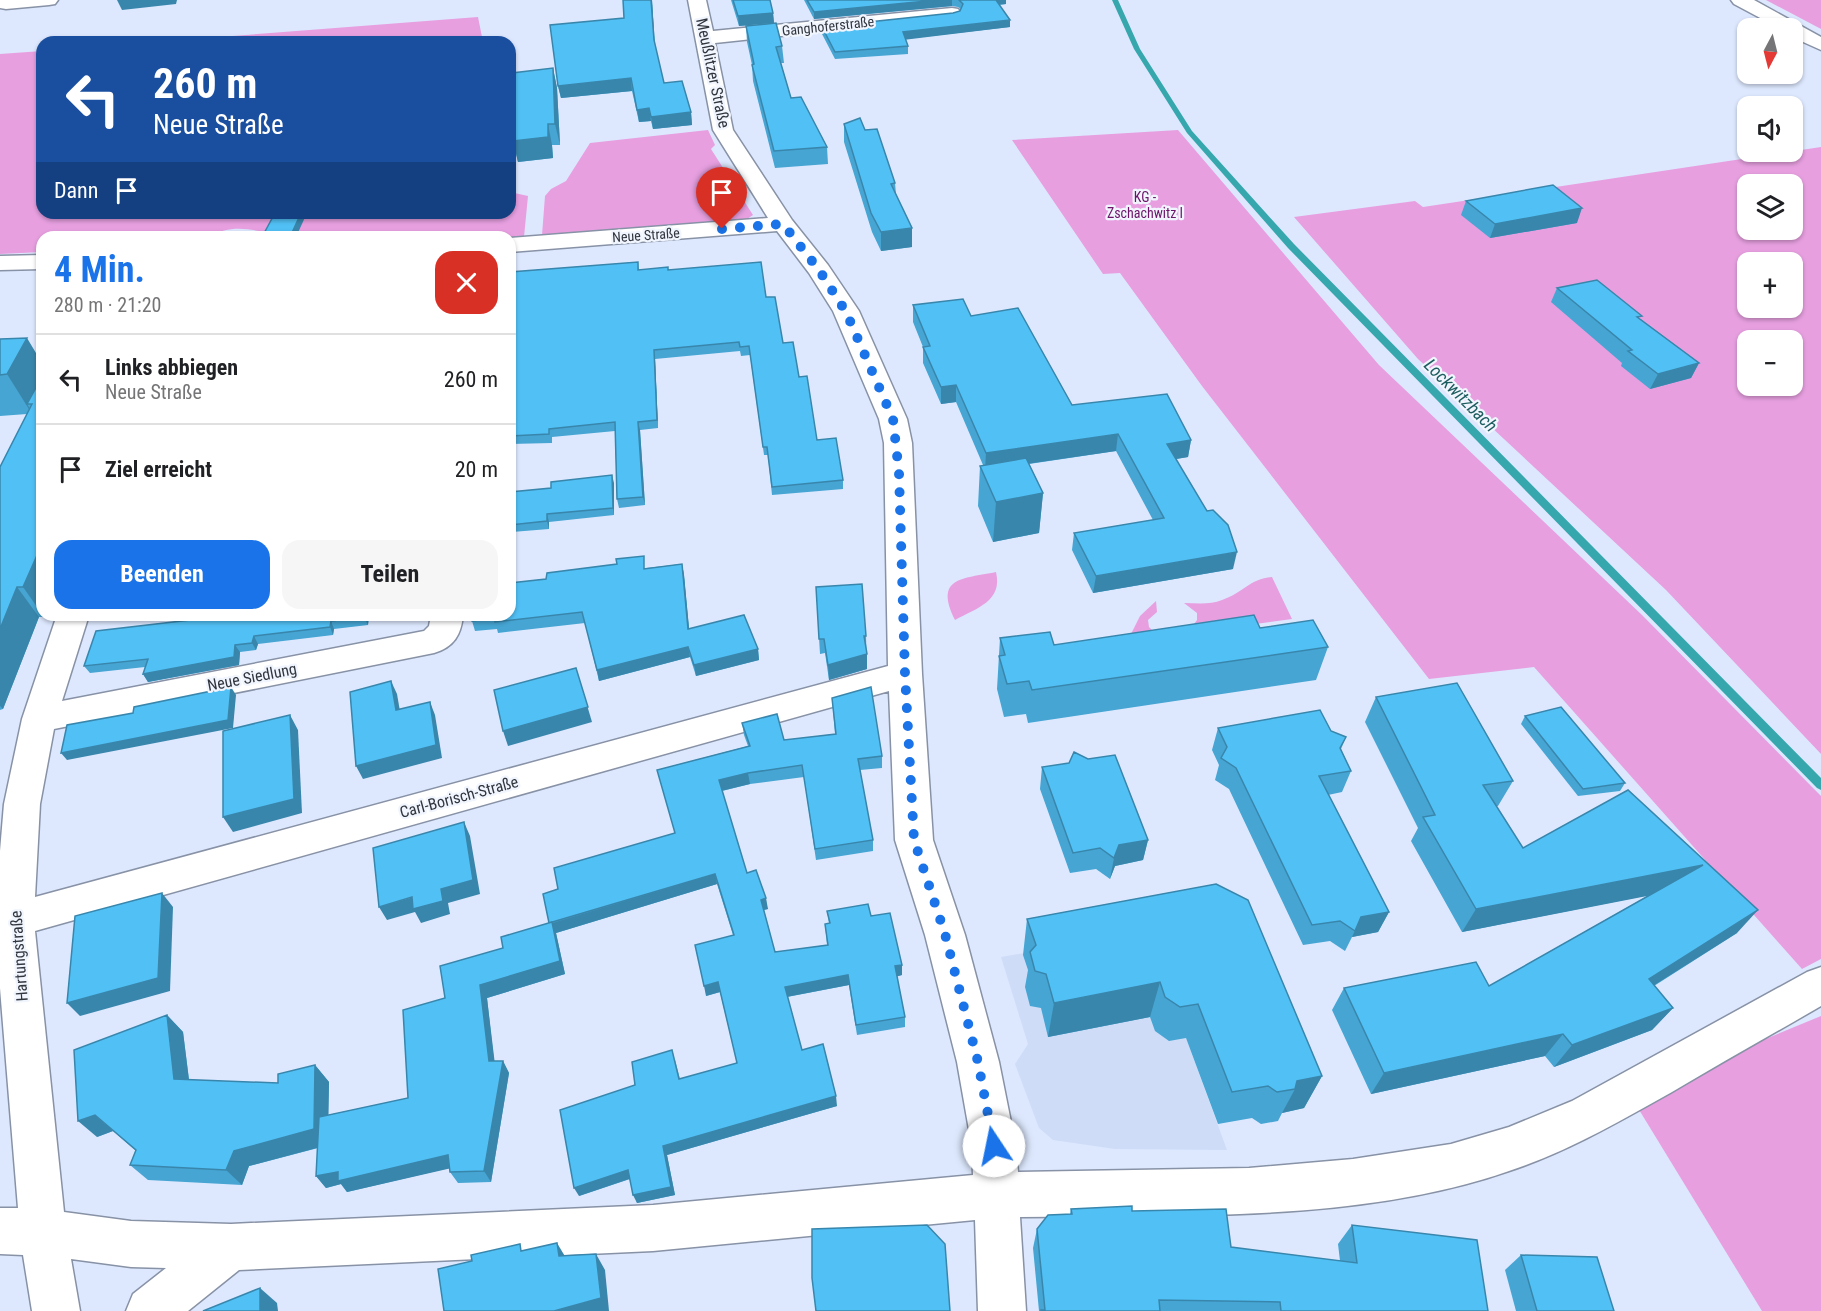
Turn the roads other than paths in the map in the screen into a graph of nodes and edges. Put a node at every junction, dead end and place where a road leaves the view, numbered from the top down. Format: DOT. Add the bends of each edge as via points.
graph roads {
  1 [pos="49,0"];
  2 [pos="697,0"];
  3 [pos="1740,0"];
  4 [pos="5,6"];
  5 [pos="952,13"];
  6 [pos="1772,18"];
  7 [pos="1803,35"];
  8 [pos="704,38"];
  9 [pos="1821,44"];
  10 [pos="783,224"];
  11 [pos="516,245"];
  12 [pos="36,262"];
  13 [pos="0,263"];
  14 [pos="71,621"];
  15 [pos="446,621"];
  16 [pos="905,674"];
  17 [pos="39,719"];
  18 [pos="14,920"];
  19 [pos="1821,985"];
  20 [pos="997,1195"];
  21 [pos="21,1231"];
  22 [pos="231,1247"];
  23 [pos="56,1311"];
  24 [pos="150,1311"];
  25 [pos="1002,1311"];
  1 -- 4 [label="street"];
  2 -- 8 [label="street, Meußlitzer Straße"];
  3 -- 6 [label="street"];
  5 -- 8 [label="street, Ganghoferstraße"];
  7 -- 9 [label="street"];
  8 -- 10 [label="street, Meußlitzer Straße" via="723,130"];
  10 -- 11 [label="street, Neue Straße"];
  10 -- 16 [label="street, Meußlitzer Straße" via="846,312 893,419 899,473"];
  12 -- 13 [label="street"];
  14 -- 17 [label="street, Hartungstraße"];
  15 -- 17 [label="street, Neue Siedlung" via="445,631 434,641"];
  16 -- 18 [label="street, Carl-Borisch-Straße"];
  16 -- 20 [label="street, Meußlitzer Straße" via="914,840 945,934 978,1062 994,1146"];
  17 -- 18 [label="street, Hartungstraße" via="22,804"];
  18 -- 21 [label="street, Hartungstraße"];
  19 -- 20 [label="street" via="1587,1116 1476,1160 1353,1182 1249,1191"];
  20 -- 22 [label="street" via="653,1228"];
  20 -- 25 [label="street, Meußlitzer Straße"];
  21 -- 22 [label="street" via="131,1244"];
  21 -- 23 [label="street, Hartungstraße"];
  22 -- 24 [label="street"];
}
